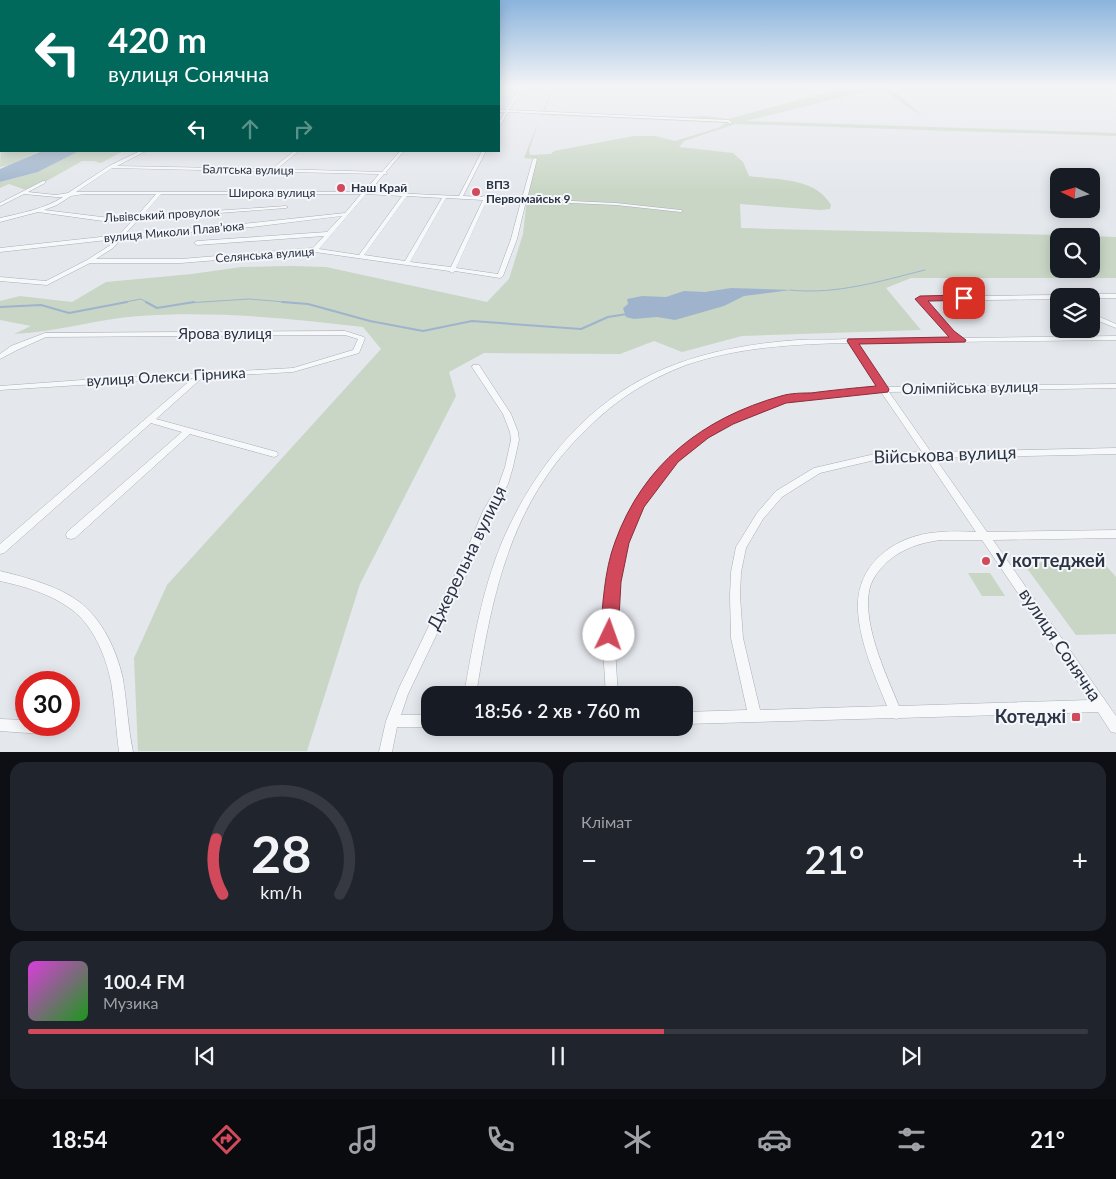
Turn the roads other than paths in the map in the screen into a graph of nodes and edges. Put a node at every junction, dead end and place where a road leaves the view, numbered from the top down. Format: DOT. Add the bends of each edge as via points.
graph roads {
  1 [pos="142,152"];
  2 [pos="296,152"];
  3 [pos="401,152"];
  4 [pos="483,152"];
  5 [pos="535,159"];
  6 [pos="111,167"];
  7 [pos="272,171"];
  8 [pos="385,172"];
  9 [pos="43,182"];
  10 [pos="24,192"];
  11 [pos="367,192"];
  12 [pos="160,193"];
  13 [pos="287,193"];
  14 [pos="73,194"];
  15 [pos="406,194"];
  16 [pos="445,196"];
  17 [pos="461,196"];
  18 [pos="484,197"];
  19 [pos="524,199"];
  20 [pos="0,205"];
  21 [pos="38,211"];
  22 [pos="681,211"];
  23 [pos="347,214"];
  24 [pos="137,218"];
  25 [pos="0,220"];
  26 [pos="329,234"];
  27 [pos="120,237"];
  28 [pos="196,243"];
  29 [pos="0,250"];
  30 [pos="315,250"];
  31 [pos="361,256"];
  32 [pos="89,261"];
  33 [pos="407,262"];
  34 [pos="452,271"];
  35 [pos="0,279"];
  36 [pos="1100,296"];
  37 [pos="1116,296"];
  38 [pos="1050,297"];
  39 [pos="1100,319"];
  40 [pos="1116,326"];
  41 [pos="1116,338"];
  42 [pos="961,340"];
  43 [pos="852,341"];
  44 [pos="0,357"];
  45 [pos="330,358"];
  46 [pos="476,367"];
  47 [pos="201,376"];
  48 [pos="1116,386"];
  49 [pos="0,388"];
  50 [pos="883,389"];
  51 [pos="149,420"];
  52 [pos="190,430"];
  53 [pos="1116,451"];
  54 [pos="274,454"];
  55 [pos="929,455"];
  56 [pos="1116,534"];
  57 [pos="71,535"];
  58 [pos="986,536"];
  59 [pos="0,550"];
  60 [pos="0,576"];
  61 [pos="471,686"];
  62 [pos="611,686"];
  63 [pos="1102,706"];
  64 [pos="896,713"];
  65 [pos="755,716"];
  66 [pos="693,718"];
  67 [pos="392,721"];
  68 [pos="421,721"];
  69 [pos="0,726"];
  70 [pos="15,727"];
  71 [pos="1116,727"];
  72 [pos="126,752"];
  73 [pos="385,752"];
  1 -- 6 [label="street"];
  2 -- 7 [label="street"];
  3 -- 8 [label="street"];
  4 -- 17 [label="street"];
  5 -- 19 [label="street"];
  6 -- 7 [label="street, Балтська вулиця"];
  6 -- 14 [label="street"];
  7 -- 8 [label="street, Балтська вулиця"];
  8 -- 11 [label="street"];
  9 -- 10 [label="street"];
  10 -- 14 [label="street, Широка вулиця"];
  10 -- 20 [label="street"];
  11 -- 13 [label="street, Широка вулиця"];
  11 -- 15 [label="street, Широка вулиця"];
  11 -- 23 [label="street"];
  12 -- 13 [label="street, Широка вулиця"];
  12 -- 14 [label="street, Широка вулиця"];
  12 -- 24 [label="street"];
  13 -- 24 [label="street, Львівський провулок" via="283,208"];
  14 -- 21 [label="street"];
  15 -- 16 [label="street, Широка вулиця"];
  15 -- 31 [label="street"];
  16 -- 17 [label="street, Широка вулиця"];
  16 -- 33 [label="street"];
  17 -- 18 [label="street, Широка вулиця"];
  18 -- 19 [label="street, Широка вулиця"];
  18 -- 34 [label="street"];
  19 -- 22 [label="street, Широка вулиця"];
  19 -- 34 [label="street, Селянська вулиця" via="500,276"];
  21 -- 24 [label="street, Львівський провулок" via="110,220"];
  21 -- 25 [label="street"];
  23 -- 26 [label="street"];
  23 -- 27 [label="street, вулиця Миколи Плавʼюка"];
  24 -- 27 [label="street"];
  26 -- 28 [label="street"];
  26 -- 30 [label="street"];
  27 -- 29 [label="street, вулиця Миколи Плавʼюка"];
  27 -- 32 [label="street"];
  30 -- 31 [label="street, Селянська вулиця"];
  30 -- 32 [label="street, Селянська вулиця" via="181,261"];
  31 -- 33 [label="street, Селянська вулиця"];
  32 -- 35 [label="street" via="47,283"];
  33 -- 34 [label="street, Селянська вулиця"];
  36 -- 37 [label="street"];
  38 -- 42 [label="street" via="920,299 950,333"];
  39 -- 40 [label="street"];
  41 -- 42 [label="street"];
  42 -- 43 [label="street"];
  43 -- 50 [label="street, вулиця Сонячна"];
  43 -- 61 [label="street" via="753,347 669,369 612,402 577,432 539,477 509,535 487,600"];
  44 -- 45 [label="street, Ярова вулиця" via="45,335 345,333 362,338 356,351"];
  45 -- 47 [label="street, вулиця Олекси Гірника" via="293,370"];
  46 -- 67 [label="street, Джерельна вулиця" via="514,432 509,467"];
  47 -- 49 [label="street, вулиця Олекси Гірника"];
  47 -- 51 [label="street"];
  48 -- 50 [label="street, Олімпійська вулиця"];
  50 -- 55 [label="street, вулиця Сонячна"];
  50 -- 62 [label="street, Олімпійська вулиця" via="784,399 728,421 703,435 673,459 638,505 622,543 609,621"];
  51 -- 52 [label="street"];
  51 -- 59 [label="street"];
  52 -- 54 [label="street"];
  52 -- 57 [label="street"];
  53 -- 55 [label="street, Військова вулиця"];
  55 -- 58 [label="street, вулиця Сонячна"];
  55 -- 65 [label="street, Військова вулиця" via="878,456 816,470 779,494 760,516 741,547 735,596 737,638"];
  56 -- 58 [label="street"];
  58 -- 63 [label="street, вулиця Сонячна"];
  58 -- 64 [label="street" via="942,536 913,541 891,552 866,582 863,596 867,630"];
  60 -- 72 [label="street" via="55,594 79,608 105,642 116,672"];
  63 -- 64 [label="street"];
  63 -- 71 [label="street, вулиця Сонячна"];
  64 -- 65 [label="street"];
  65 -- 66 [label="street"];
  67 -- 68 [label="street"];
  67 -- 73 [label="street, Джерельна вулиця"];
  69 -- 70 [label="street"];
}
